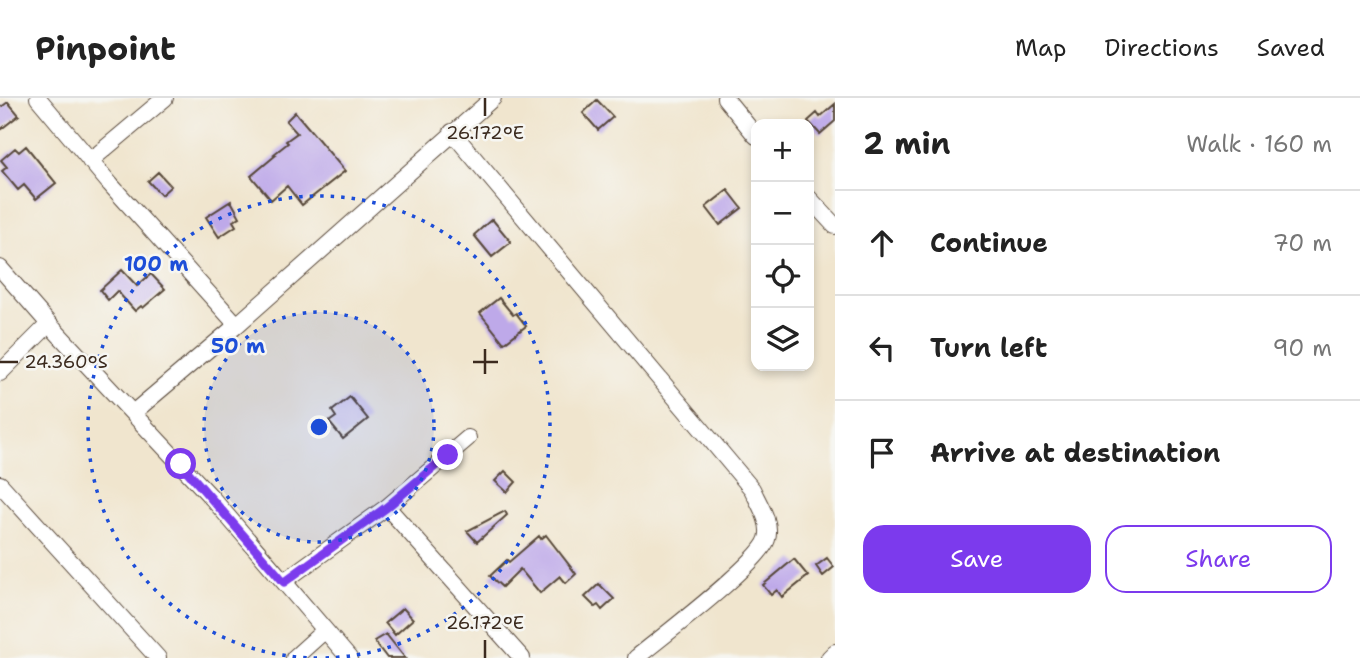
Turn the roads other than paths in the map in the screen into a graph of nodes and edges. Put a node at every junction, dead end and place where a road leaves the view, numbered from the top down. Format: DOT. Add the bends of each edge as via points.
graph roads {
  1 [pos="38,98"];
  2 [pos="165,98"];
  3 [pos="493,98"];
  4 [pos="725,98"];
  5 [pos="751,130"];
  6 [pos="452,132"];
  7 [pos="90,160"];
  8 [pos="814,203"];
  9 [pos="835,226"];
  10 [pos="0,268"];
  11 [pos="49,324"];
  12 [pos="237,325"];
  13 [pos="0,373"];
  14 [pos="134,412"];
  15 [pos="468,438"];
  16 [pos="0,484"];
  17 [pos="387,507"];
  18 [pos="284,582"];
  19 [pos="325,630"];
  20 [pos="835,652"];
  21 [pos="158,658"];
  22 [pos="294,658"];
  23 [pos="349,658"];
  24 [pos="522,658"];
  25 [pos="636,658"];
  26 [pos="830,658"];
  1 -- 7 [label="street"];
  2 -- 7 [label="street"];
  3 -- 6 [label="street"];
  4 -- 5 [label="street"];
  6 -- 12 [label="street"];
  6 -- 25 [label="street" via="752,489 769,526 767,541 744,569"];
  7 -- 12 [label="street"];
  8 -- 9 [label="street"];
  10 -- 11 [label="street"];
  11 -- 13 [label="street"];
  11 -- 14 [label="street"];
  12 -- 14 [label="street"];
  14 -- 18 [label="street"];
  15 -- 17 [label="street"];
  16 -- 21 [label="street"];
  17 -- 18 [label="street"];
  17 -- 24 [label="street"];
  18 -- 19 [label="street"];
  19 -- 22 [label="street"];
  19 -- 23 [label="street"];
  20 -- 26 [label="street"];
}
